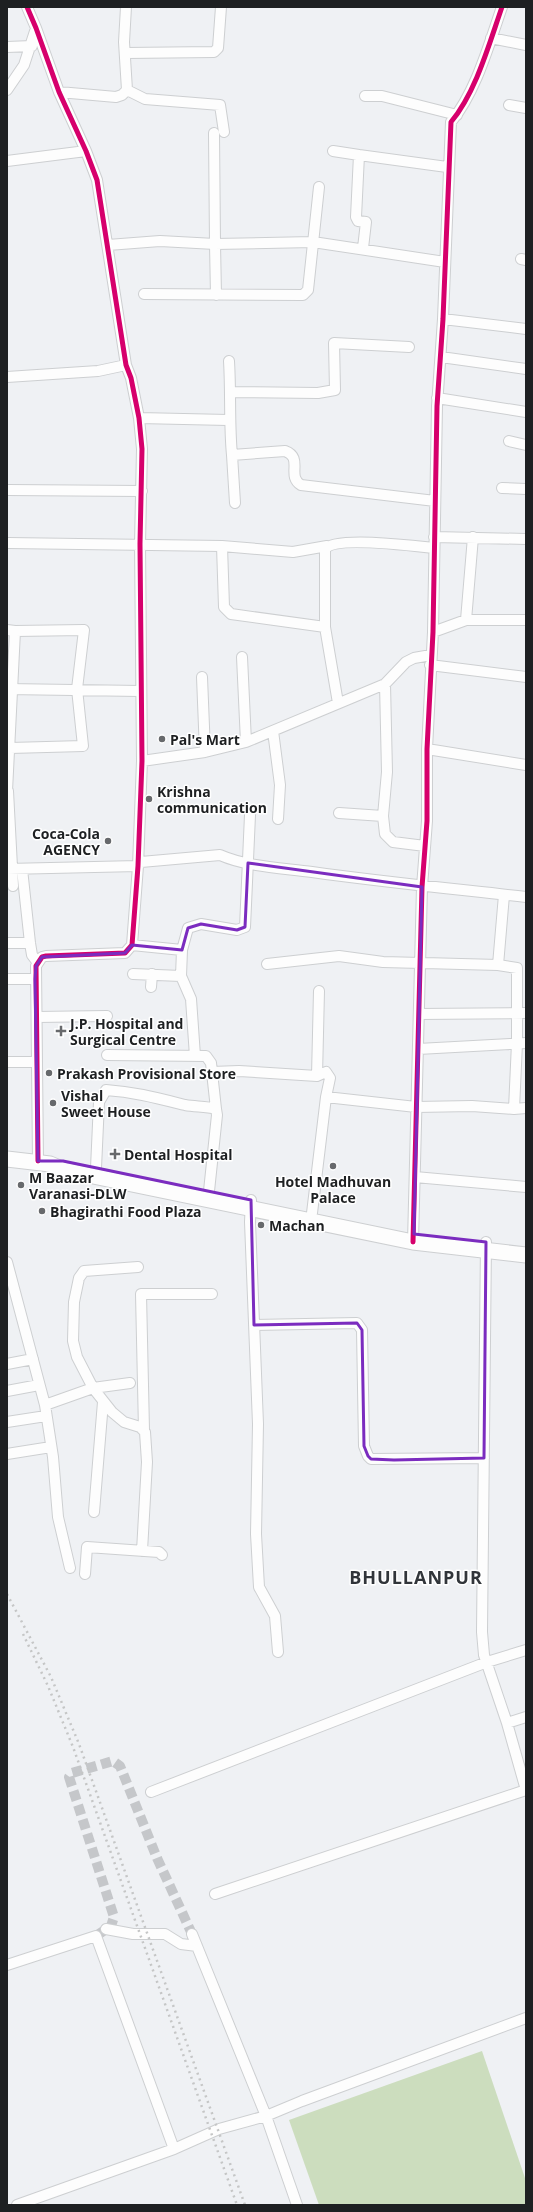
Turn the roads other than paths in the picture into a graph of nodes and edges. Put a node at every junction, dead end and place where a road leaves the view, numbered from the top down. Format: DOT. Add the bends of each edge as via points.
graph roads {
  1 [pos="26,7"];
  2 [pos="126,7"];
  3 [pos="221,7"];
  4 [pos="502,7"];
  5 [pos="36,28"];
  6 [pos="491,38"];
  7 [pos="526,45"];
  8 [pos="32,46"];
  9 [pos="7,47"];
  10 [pos="126,54"];
  11 [pos="7,90"];
  12 [pos="126,90"];
  13 [pos="59,92"];
  14 [pos="365,96"];
  15 [pos="509,104"];
  16 [pos="526,108"];
  17 [pos="457,115"];
  18 [pos="86,151"];
  19 [pos="333,151"];
  20 [pos="359,155"];
  21 [pos="7,161"];
  22 [pos="447,167"];
  23 [pos="319,187"];
  24 [pos="313,242"];
  25 [pos="215,244"];
  26 [pos="108,245"];
  27 [pos="363,248"];
  28 [pos="445,262"];
  29 [pos="144,294"];
  30 [pos="216,295"];
  31 [pos="443,319"];
  32 [pos="526,329"];
  33 [pos="409,347"];
  34 [pos="441,357"];
  35 [pos="229,361"];
  36 [pos="126,364"];
  37 [pos="526,369"];
  38 [pos="7,377"];
  39 [pos="230,392"];
  40 [pos="437,398"];
  41 [pos="526,412"];
  42 [pos="139,418"];
  43 [pos="228,420"];
  44 [pos="509,441"];
  45 [pos="526,445"];
  46 [pos="232,455"];
  47 [pos="502,488"];
  48 [pos="526,489"];
  49 [pos="7,490"];
  50 [pos="142,491"];
  51 [pos="434,501"];
  52 [pos="235,503"];
  53 [pos="434,537"];
  54 [pos="473,538"];
  55 [pos="526,539"];
  56 [pos="8,543"];
  57 [pos="140,544"];
  58 [pos="222,546"];
  59 [pos="328,546"];
  60 [pos="433,548"];
  61 [pos="466,620"];
  62 [pos="526,620"];
  63 [pos="325,627"];
  64 [pos="11,630"];
  65 [pos="433,632"];
  66 [pos="242,657"];
  67 [pos="431,660"];
  68 [pos="202,677"];
  69 [pos="526,677"];
  70 [pos="385,684"];
  71 [pos="10,689"];
  72 [pos="77,689"];
  73 [pos="140,691"];
  74 [pos="338,703"];
  75 [pos="273,731"];
  76 [pos="246,742"];
  77 [pos="10,748"];
  78 [pos="427,749"];
  79 [pos="205,752"];
  80 [pos="142,761"];
  81 [pos="526,764"];
  82 [pos="8,791"];
  83 [pos="339,813"];
  84 [pos="250,815"];
  85 [pos="383,816"];
  86 [pos="278,819"];
  87 [pos="425,846"];
  88 [pos="248,863"];
  89 [pos="138,866"];
  90 [pos="14,869"];
  91 [pos="13,886"];
  92 [pos="422,887"];
  93 [pos="504,895"];
  94 [pos="526,897"];
  95 [pos="7,942"];
  96 [pos="30,943"];
  97 [pos="132,945"];
  98 [pos="182,950"];
  99 [pos="38,963"];
  100 [pos="422,963"];
  101 [pos="267,964"];
  102 [pos="498,965"];
  103 [pos="133,974"];
  104 [pos="152,974"];
  105 [pos="181,976"];
  106 [pos="7,978"];
  107 [pos="35,979"];
  108 [pos="151,987"];
  109 [pos="319,991"];
  110 [pos="419,1014"];
  111 [pos="522,1014"];
  112 [pos="107,1016"];
  113 [pos="37,1017"];
  114 [pos="521,1043"];
  115 [pos="418,1049"];
  116 [pos="107,1055"];
  117 [pos="196,1056"];
  118 [pos="7,1062"];
  119 [pos="37,1062"];
  120 [pos="212,1072"];
  121 [pos="317,1076"];
  122 [pos="326,1097"];
  123 [pos="416,1107"];
  124 [pos="526,1108"];
  125 [pos="216,1109"];
  126 [pos="514,1109"];
  127 [pos="8,1159"];
  128 [pos="38,1162"];
  129 [pos="96,1168"];
  130 [pos="416,1177"];
  131 [pos="526,1187"];
  132 [pos="209,1191"];
  133 [pos="251,1204"];
  134 [pos="312,1213"];
  135 [pos="414,1238"];
  136 [pos="526,1245"];
  137 [pos="486,1246"];
  138 [pos="526,1255"];
  139 [pos="7,1262"];
  140 [pos="138,1267"];
  141 [pos="212,1294"];
  142 [pos="254,1325"];
  143 [pos="33,1359"];
  144 [pos="7,1364"];
  145 [pos="130,1383"];
  146 [pos="39,1385"];
  147 [pos="93,1388"];
  148 [pos="7,1391"];
  149 [pos="103,1402"];
  150 [pos="45,1405"];
  151 [pos="46,1416"];
  152 [pos="7,1422"];
  153 [pos="144,1430"];
  154 [pos="51,1447"];
  155 [pos="7,1454"];
  156 [pos="484,1458"];
  157 [pos="94,1512"];
  158 [pos="142,1551"];
  159 [pos="162,1554"];
  160 [pos="70,1568"];
  161 [pos="85,1574"];
  162 [pos="526,1650"];
  163 [pos="278,1652"];
  164 [pos="487,1662"];
  165 [pos="526,1716"];
  166 [pos="507,1723"];
  167 [pos="526,1790"];
  168 [pos="151,1792"];
  169 [pos="215,1894"];
  170 [pos="106,1929"];
  171 [pos="192,1934"];
  172 [pos="197,1946"];
  173 [pos="7,1965"];
  174 [pos="526,2018"];
  175 [pos="266,2116"];
  176 [pos="174,2149"];
  177 [pos="17,2205"];
  178 [pos="297,2205"];
  1 -- 5 [label="street"];
  2 -- 10 [label="street"];
  3 -- 10 [label="street" via="218,48 214,52"];
  4 -- 6 [label="street"];
  5 -- 8 [label="street"];
  5 -- 13 [label="street"];
  6 -- 7 [label="street"];
  6 -- 17 [label="street" via="462,109"];
  8 -- 9 [label="street"];
  8 -- 11 [label="street" via="24,65"];
  10 -- 12 [label="street"];
  12 -- 13 [label="street" via="116,97"];
  12 -- 25 [label="street" via="145,98 220,105"];
  13 -- 18 [label="street"];
  14 -- 17 [label="street" via="382,96"];
  15 -- 16 [label="street"];
  17 -- 22 [label="street" via="450,122"];
  18 -- 21 [label="street"];
  18 -- 26 [label="street" via="99,191"];
  19 -- 20 [label="street"];
  20 -- 22 [label="street"];
  20 -- 27 [label="street" via="356,217 358,221 366,222"];
  22 -- 28 [label="street"];
  23 -- 24 [label="street"];
  24 -- 25 [label="street"];
  24 -- 27 [label="street"];
  24 -- 30 [label="street" via="308,290 303,295"];
  25 -- 26 [label="street" via="160,241"];
  25 -- 30 [label="street"];
  26 -- 36 [label="street"];
  27 -- 28 [label="street"];
  28 -- 31 [label="street"];
  29 -- 30 [label="street"];
  31 -- 32 [label="street"];
  31 -- 34 [label="street"];
  33 -- 39 [label="street" via="334,343 335,390 318,393"];
  34 -- 37 [label="street"];
  34 -- 40 [label="street"];
  35 -- 39 [label="street"];
  36 -- 38 [label="street" via="98,371"];
  36 -- 42 [label="street"];
  39 -- 43 [label="street"];
  40 -- 41 [label="street"];
  40 -- 51 [label="street"];
  42 -- 43 [label="street"];
  42 -- 50 [label="street"];
  43 -- 46 [label="street"];
  44 -- 45 [label="street"];
  46 -- 51 [label="street" via="285,451 294,457 295,478 302,485"];
  46 -- 52 [label="street"];
  47 -- 48 [label="street"];
  49 -- 50 [label="street"];
  50 -- 57 [label="street"];
  51 -- 53 [label="street"];
  53 -- 54 [label="street"];
  53 -- 60 [label="street"];
  54 -- 55 [label="street"];
  54 -- 61 [label="street"];
  56 -- 57 [label="street"];
  57 -- 58 [label="street"];
  57 -- 73 [label="street"];
  58 -- 59 [label="street" via="293,552"];
  58 -- 63 [label="street" via="224,607 227,612"];
  59 -- 60 [label="street" via="335,543 372,543"];
  59 -- 63 [label="street" via="325,548"];
  60 -- 65 [label="street"];
  61 -- 62 [label="street"];
  61 -- 65 [label="street"];
  63 -- 74 [label="street"];
  64 -- 71 [label="street"];
  64 -- 72 [label="street" via="84,630"];
  65 -- 67 [label="street"];
  66 -- 76 [label="street"];
  67 -- 69 [label="street"];
  67 -- 70 [label="street" via="414,658 406,662"];
  67 -- 78 [label="street"];
  68 -- 79 [label="street"];
  70 -- 74 [label="street"];
  70 -- 85 [label="street" via="387,772"];
  71 -- 72 [label="street"];
  71 -- 77 [label="street"];
  72 -- 73 [label="street"];
  72 -- 77 [label="street" via="83,746"];
  73 -- 80 [label="street"];
  74 -- 75 [label="street"];
  75 -- 76 [label="street"];
  75 -- 86 [label="street" via="280,785"];
  76 -- 79 [label="street"];
  77 -- 82 [label="street"];
  78 -- 81 [label="street"];
  78 -- 87 [label="street"];
  79 -- 80 [label="street"];
  80 -- 89 [label="street"];
  82 -- 90 [label="street"];
  83 -- 85 [label="street"];
  84 -- 88 [label="street"];
  85 -- 87 [label="street" via="385,834 393,842"];
  87 -- 92 [label="street"];
  88 -- 89 [label="street" via="220,855 141,862"];
  88 -- 92 [label="street"];
  88 -- 98 [label="street" via="245,927 237,930 201,924 188,928"];
  89 -- 90 [label="street"];
  89 -- 97 [label="street"];
  90 -- 91 [label="street"];
  90 -- 96 [label="street"];
  92 -- 93 [label="street"];
  92 -- 100 [label="street"];
  93 -- 94 [label="street"];
  93 -- 102 [label="street"];
  95 -- 96 [label="street"];
  96 -- 99 [label="street" via="32,955"];
  97 -- 98 [label="street"];
  97 -- 99 [label="street" via="125,953 46,956"];
  98 -- 105 [label="street"];
  99 -- 107 [label="street"];
  100 -- 101 [label="street" via="383,962 339,956"];
  100 -- 102 [label="street"];
  100 -- 110 [label="street"];
  102 -- 111 [label="street" via="517,968"];
  103 -- 104 [label="street"];
  104 -- 105 [label="street"];
  104 -- 108 [label="street"];
  105 -- 117 [label="street" via="191,999"];
  106 -- 107 [label="street"];
  107 -- 113 [label="street"];
  109 -- 121 [label="street"];
  110 -- 111 [label="street"];
  110 -- 115 [label="street"];
  111 -- 114 [label="street"];
  112 -- 113 [label="street"];
  113 -- 119 [label="street"];
  114 -- 115 [label="street"];
  114 -- 126 [label="street"];
  115 -- 123 [label="street"];
  116 -- 117 [label="street"];
  117 -- 120 [label="street" via="206,1056 211,1063"];
  118 -- 119 [label="street"];
  119 -- 128 [label="street"];
  120 -- 121 [label="street" via="239,1071"];
  120 -- 125 [label="street"];
  121 -- 122 [label="street" via="326,1072 329,1074"];
  122 -- 123 [label="street"];
  122 -- 134 [label="street"];
  123 -- 126 [label="street" via="472,1106"];
  123 -- 130 [label="street"];
  124 -- 126 [label="street"];
  125 -- 129 [label="street" via="186,1105 133,1092 106,1090 99,1102"];
  125 -- 132 [label="street" via="218,1115"];
  127 -- 128 [label="main road"];
  128 -- 129 [label="main road" via="63,1161"];
  128 -- 133 [label="main road" via="64,1170"];
  129 -- 132 [label="main road"];
  130 -- 131 [label="street"];
  130 -- 135 [label="street"];
  132 -- 133 [label="main road"];
  133 -- 134 [label="main road"];
  133 -- 135 [label="main road"];
  133 -- 142 [label="street"];
  134 -- 135 [label="main road"];
  135 -- 137 [label="main road"];
  136 -- 137 [label="main road"];
  137 -- 138 [label="main road"];
  137 -- 156 [label="street"];
  139 -- 143 [label="street"];
  140 -- 147 [label="street" via="84,1272 79,1278 74,1302 73,1341 77,1357"];
  141 -- 153 [label="street" via="141,1294"];
  142 -- 156 [label="street" via="357,1323 362,1330 364,1446 371,1459"];
  142 -- 163 [label="street" via="258,1424 258,1587 275,1616"];
  143 -- 144 [label="street"];
  143 -- 146 [label="street"];
  145 -- 147 [label="street"];
  146 -- 148 [label="street"];
  146 -- 150 [label="street"];
  147 -- 149 [label="street"];
  147 -- 150 [label="street"];
  149 -- 153 [label="street" via="118,1418"];
  149 -- 157 [label="street"];
  150 -- 151 [label="street"];
  151 -- 152 [label="street"];
  151 -- 154 [label="street"];
  153 -- 158 [label="street" via="147,1462"];
  154 -- 155 [label="street"];
  154 -- 160 [label="street" via="58,1517"];
  156 -- 164 [label="street" via="482,1632"];
  158 -- 159 [label="street"];
  158 -- 161 [label="street" via="87,1547"];
  162 -- 164 [label="street"];
  164 -- 166 [label="street"];
  164 -- 168 [label="street"];
  165 -- 166 [label="street"];
  166 -- 167 [label="street"];
  167 -- 169 [label="street"];
  170 -- 172 [label="street" via="134,1934 165,1934 181,1944"];
  171 -- 172 [label="street"];
  172 -- 175 [label="street"];
  173 -- 176 [label="street" via="96,1936"];
  174 -- 175 [label="street"];
  175 -- 176 [label="street" via="218,2129"];
  175 -- 178 [label="street"];
  176 -- 177 [label="street"];
}
